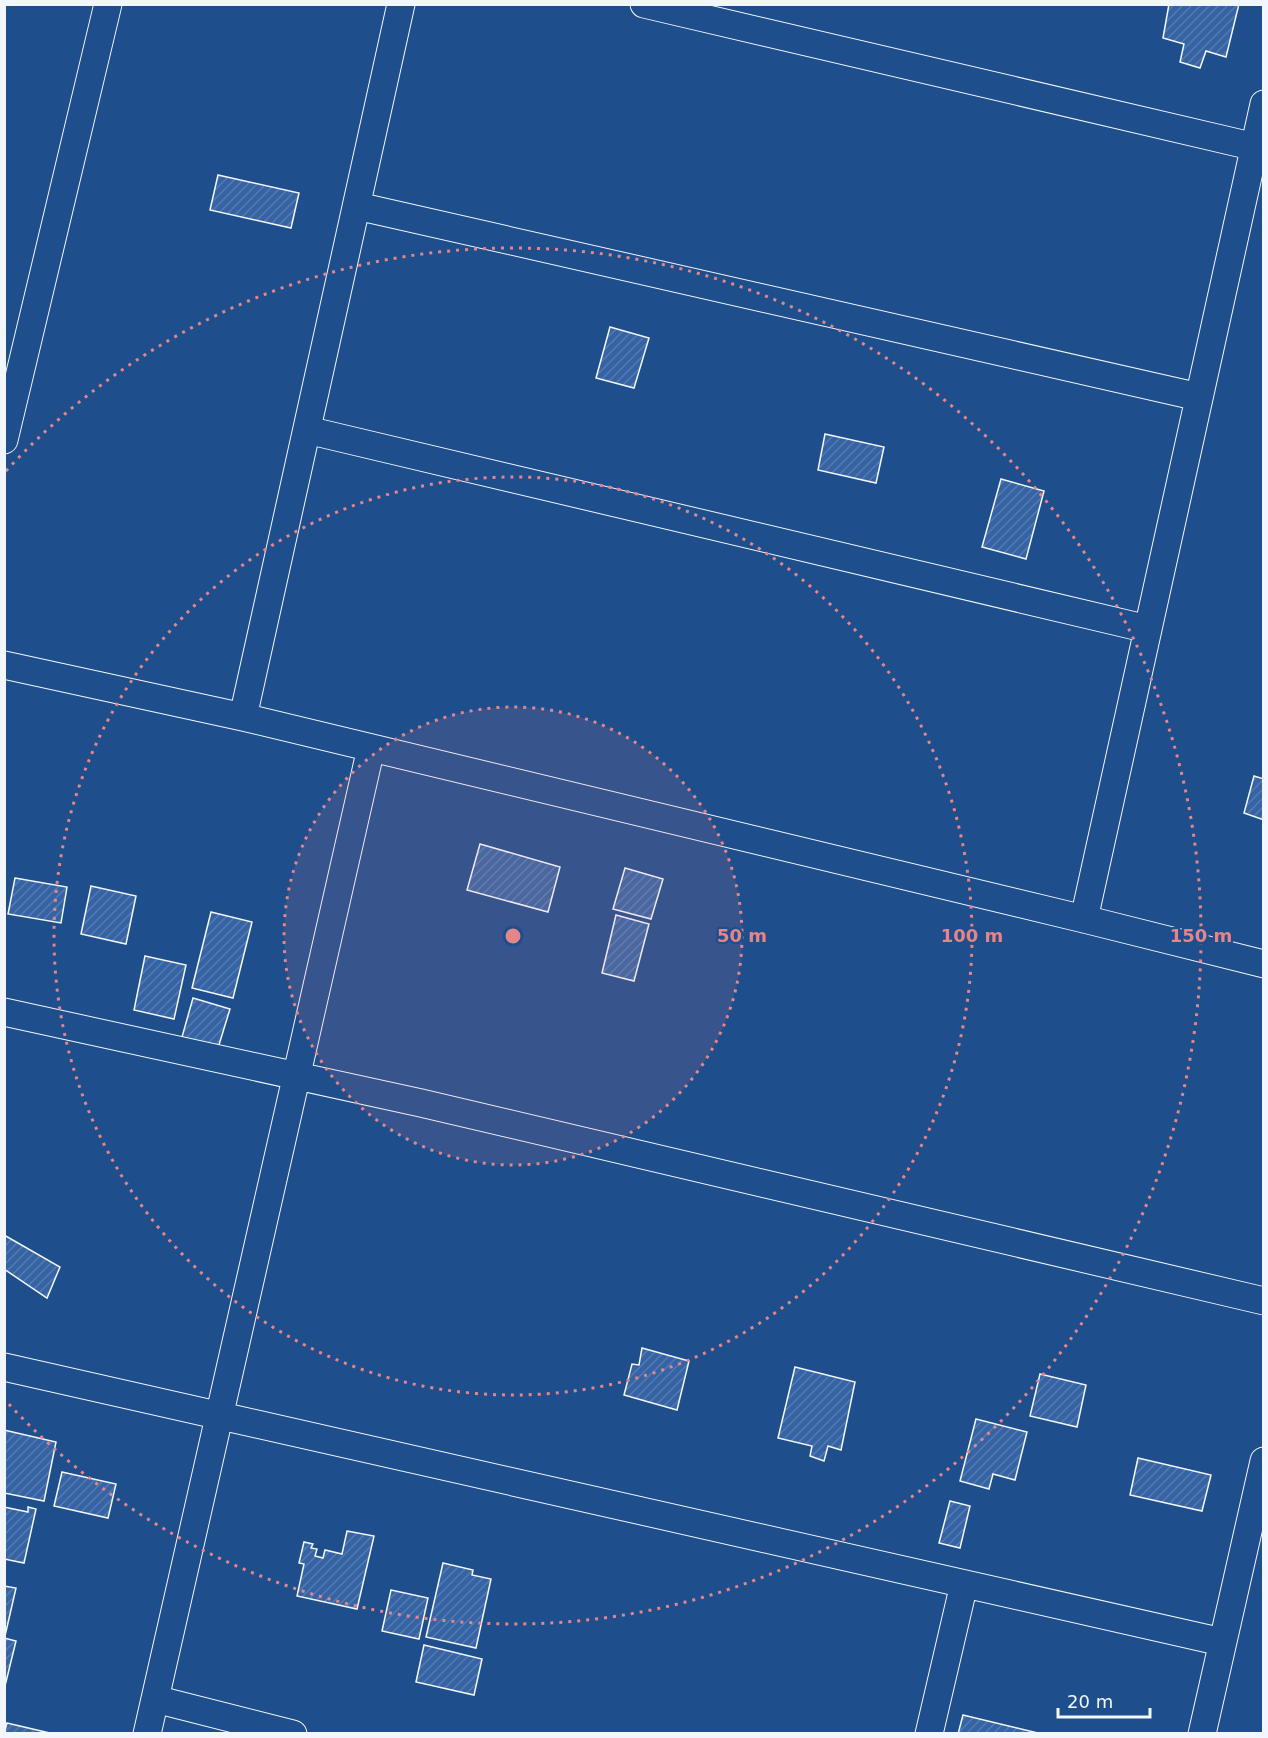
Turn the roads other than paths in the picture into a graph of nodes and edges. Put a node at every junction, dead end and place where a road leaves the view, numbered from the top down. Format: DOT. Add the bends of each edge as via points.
graph roads {
  1 [pos="108,4"];
  2 [pos="401,4"];
  3 [pos="644,4"];
  4 [pos="1263,104"];
  5 [pos="1259,148"];
  6 [pos="357,206"];
  7 [pos="1199,397"];
  8 [pos="307,430"];
  9 [pos="4,440"];
  10 [pos="1148,629"];
  11 [pos="4,665"];
  12 [pos="243,717"];
  13 [pos="371,748"];
  14 [pos="1084,919"];
  15 [pos="1263,964"];
  16 [pos="4,1012"];
  17 [pos="296,1076"];
  18 [pos="1263,1301"];
  19 [pos="4,1366"];
  20 [pos="219,1415"];
  21 [pos="1263,1461"];
  22 [pos="964,1584"];
  23 [pos="1222,1642"];
  24 [pos="155,1700"];
  25 [pos="147,1734"];
  26 [pos="293,1734"];
  27 [pos="929,1734"];
  28 [pos="1202,1734"];
  1 -- 9 [label="street"];
  2 -- 6 [label="street"];
  3 -- 5 [label="street"];
  4 -- 5 [label="street"];
  5 -- 7 [label="street"];
  6 -- 7 [label="street"];
  6 -- 8 [label="street"];
  7 -- 10 [label="street"];
  8 -- 10 [label="street"];
  8 -- 12 [label="street"];
  10 -- 14 [label="street"];
  11 -- 12 [label="street"];
  12 -- 13 [label="street"];
  13 -- 14 [label="street"];
  13 -- 17 [label="street"];
  14 -- 15 [label="street"];
  16 -- 17 [label="street"];
  17 -- 18 [label="street"];
  17 -- 20 [label="street"];
  19 -- 20 [label="street"];
  20 -- 22 [label="street"];
  20 -- 24 [label="street"];
  21 -- 23 [label="street"];
  22 -- 23 [label="street"];
  22 -- 27 [label="street"];
  23 -- 28 [label="street"];
  24 -- 25 [label="street"];
  24 -- 26 [label="street"];
}
